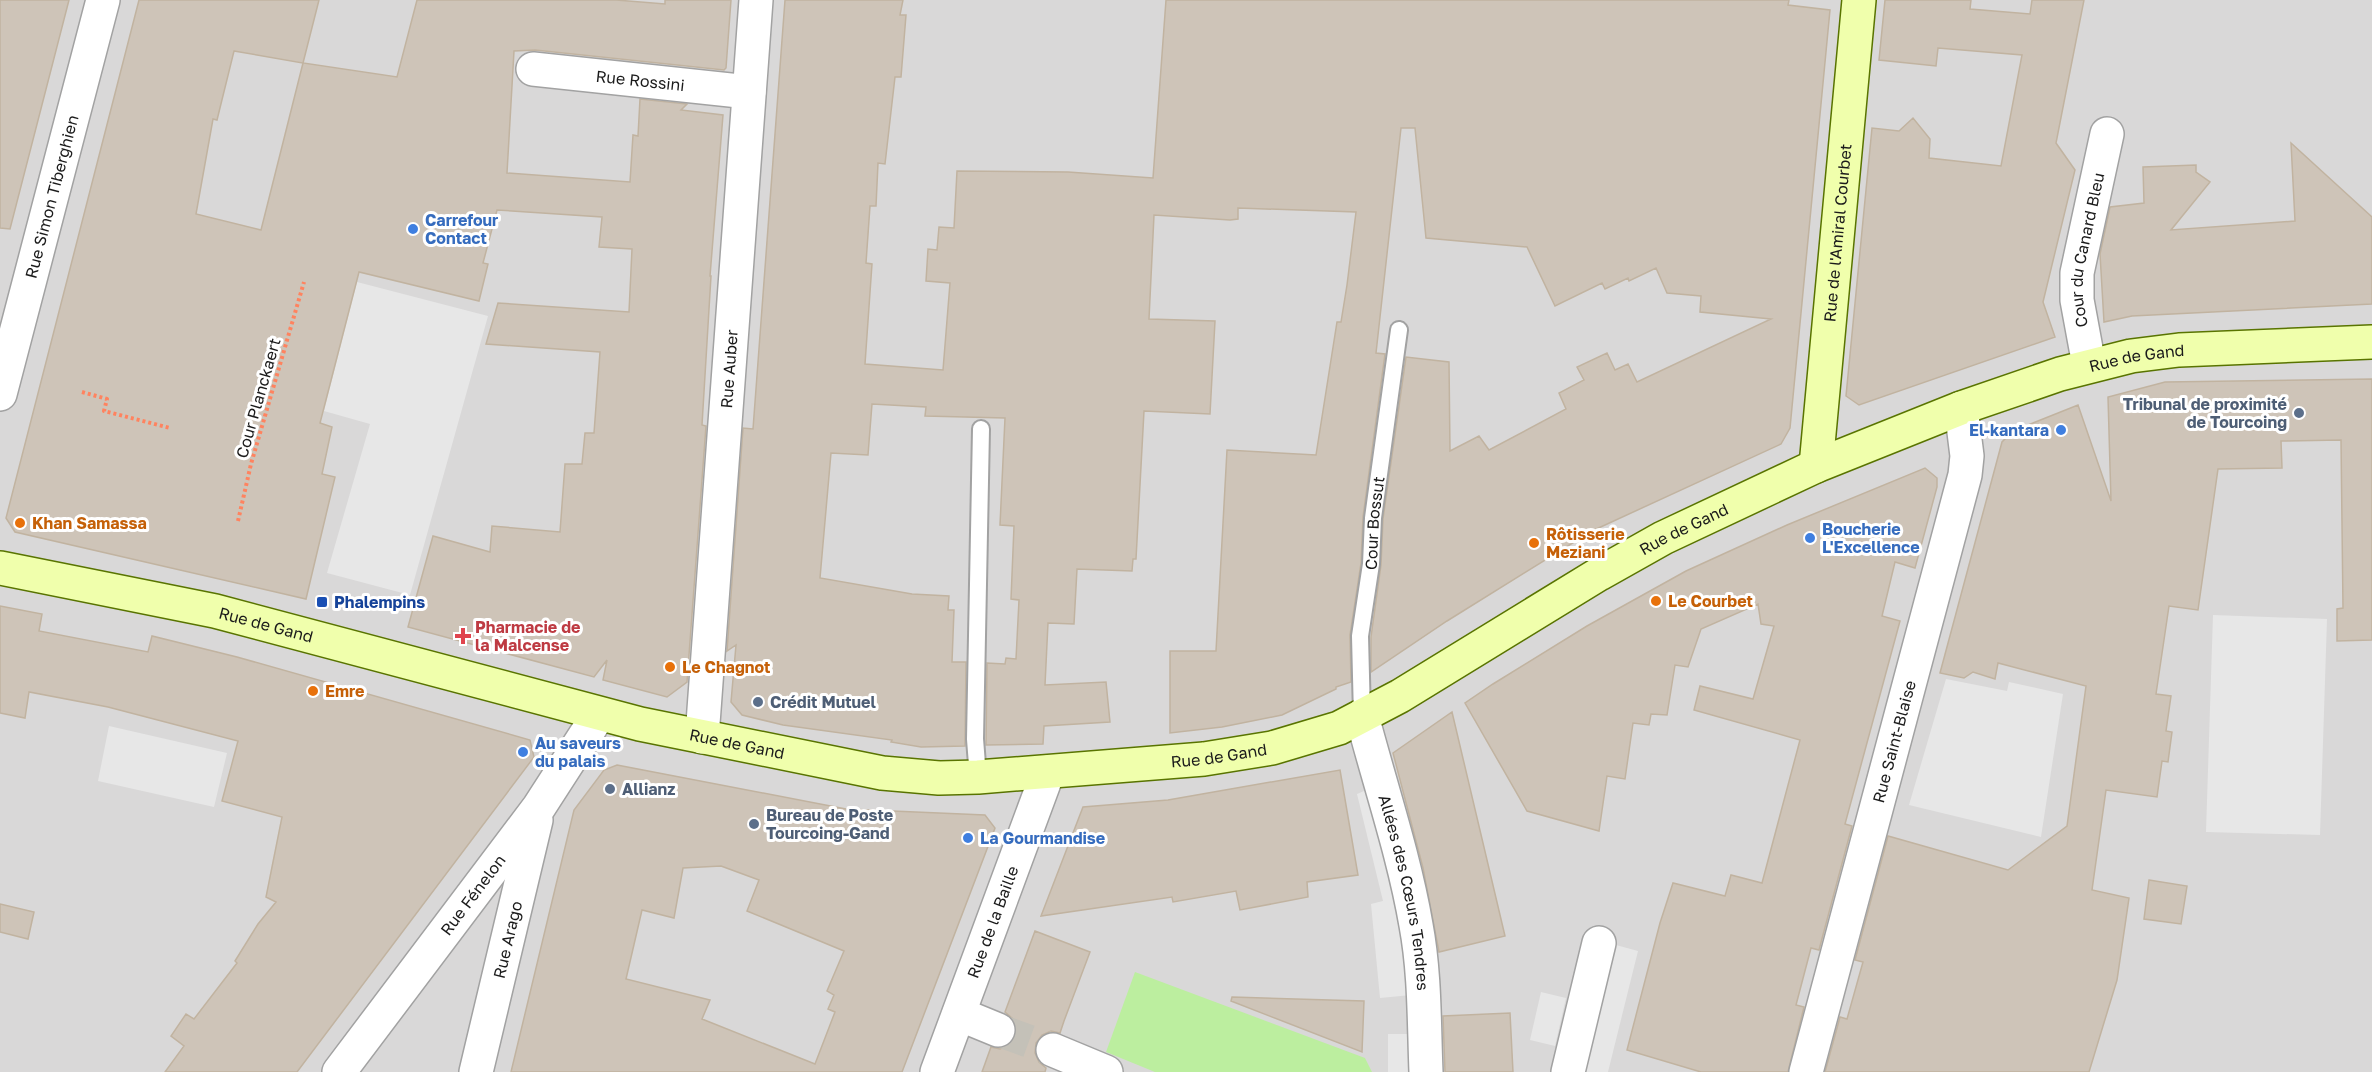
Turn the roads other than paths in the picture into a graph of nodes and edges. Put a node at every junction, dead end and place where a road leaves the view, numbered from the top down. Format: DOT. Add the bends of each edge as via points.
graph roads {
  1 [pos="103,0"];
  2 [pos="756,0"];
  3 [pos="1859,0"];
  4 [pos="533,69"];
  5 [pos="749,92"];
  6 [pos="2107,134"];
  7 [pos="1399,330"];
  8 [pos="2372,342"];
  9 [pos="2089,366"];
  10 [pos="0,394"];
  11 [pos="1961,408"];
  12 [pos="981,429"];
  13 [pos="1816,466"];
  14 [pos="0,568"];
  15 [pos="599,714"];
  16 [pos="1362,716"];
  17 [pos="702,737"];
  18 [pos="1048,772"];
  19 [pos="978,777"];
  20 [pos="539,807"];
  21 [pos="1599,943"];
  22 [pos="959,1014"];
  23 [pos="998,1030"];
  24 [pos="1053,1050"];
  25 [pos="339,1072"];
  26 [pos="476,1072"];
  27 [pos="937,1072"];
  28 [pos="1106,1072"];
  29 [pos="1426,1072"];
  30 [pos="1568,1072"];
  31 [pos="1806,1072"];
  1 -- 10 [label="street, Rue Simon Tiberghien"];
  2 -- 5 [label="street, Rue Auber"];
  3 -- 13 [label="main road, Rue de l'Amiral Courbet"];
  4 -- 5 [label="street, Rue Rossini"];
  5 -- 17 [label="street, Rue Auber"];
  6 -- 9 [label="street, Cour du Canard Bleu" via="2077,273 2077,300"];
  7 -- 16 [label="lane, Cour Bossut" via="1360,636"];
  8 -- 9 [label="main road, Rue de Gand" via="2161,352"];
  9 -- 11 [label="main road, Rue de Gand"];
  11 -- 13 [label="main road, Rue de Gand"];
  11 -- 31 [label="street, Rue Saint-Blaise" via="1965,475"];
  12 -- 19 [label="lane" via="975,739"];
  13 -- 16 [label="main road, Rue de Gand" via="1631,555"];
  14 -- 15 [label="main road, Rue de Gand" via="215,611"];
  15 -- 17 [label="main road, Rue de Gand"];
  15 -- 20 [label="street, Rue Fénelon"];
  16 -- 18 [label="main road, Rue de Gand" via="1295,742 1240,754"];
  16 -- 29 [label="street, Allées des Cœurs Tendres" via="1417,927"];
  17 -- 19 [label="main road, Rue de Gand" via="882,773"];
  18 -- 19 [label="main road, Rue de Gand"];
  18 -- 22 [label="street, Rue de la Baille"];
  20 -- 25 [label="street, Rue Fénelon"];
  20 -- 26 [label="street, Rue Arago"];
  21 -- 30 [label="street"];
  22 -- 23 [label="street"];
  22 -- 27 [label="street, Rue de la Baille"];
  24 -- 28 [label="street"];
}
